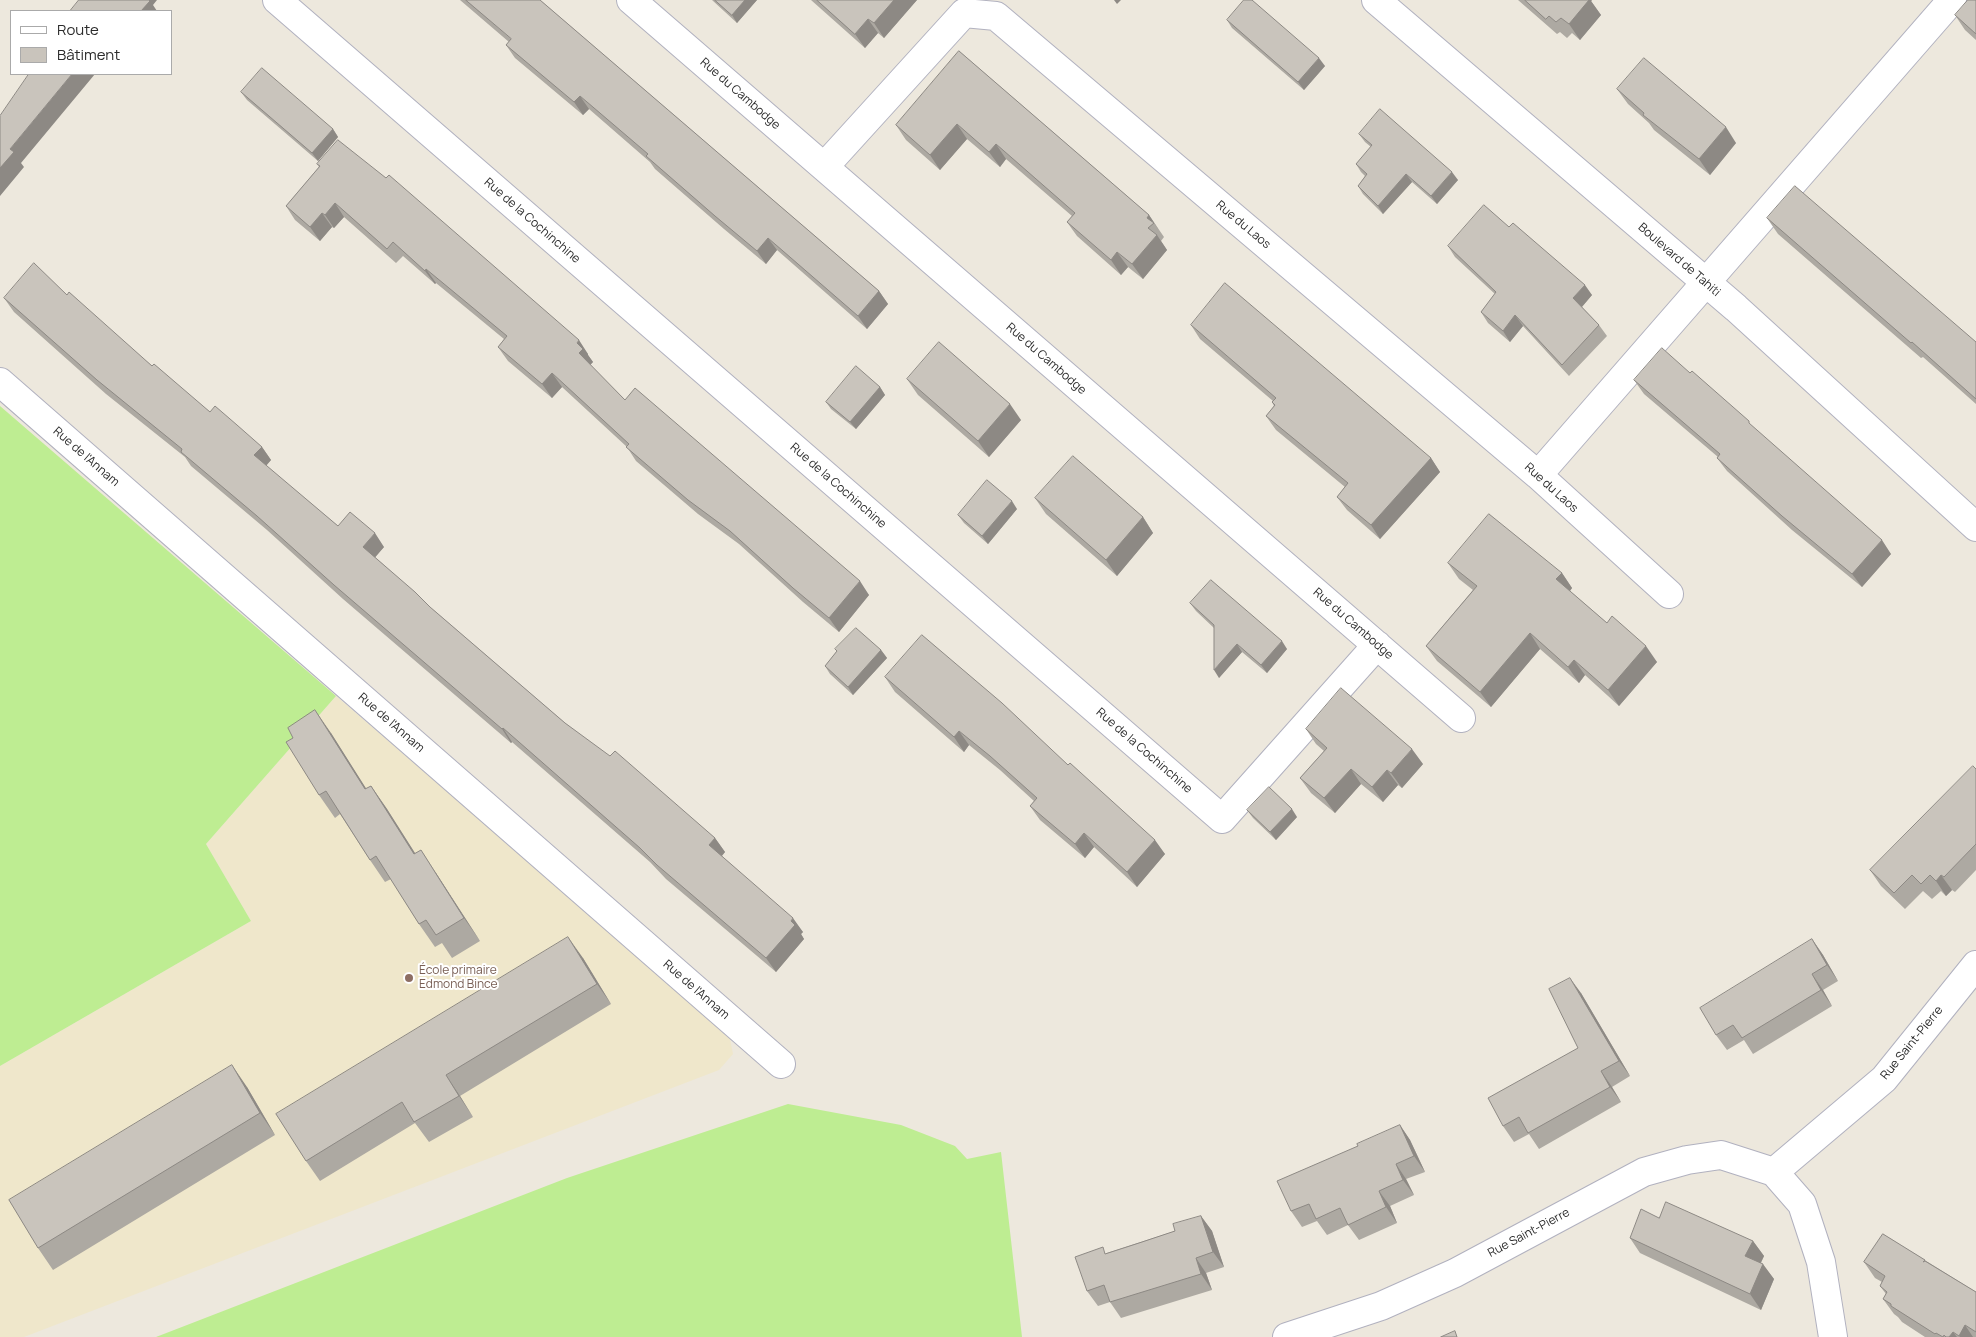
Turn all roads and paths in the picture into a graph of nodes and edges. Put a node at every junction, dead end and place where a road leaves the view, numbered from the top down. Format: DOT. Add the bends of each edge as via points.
graph roads {
  1 [pos="277,0"];
  2 [pos="631,0"];
  3 [pos="1376,0"];
  4 [pos="1952,0"];
  5 [pos="824,167"];
  6 [pos="1706,282"];
  7 [pos="0,382"];
  8 [pos="1538,476"];
  9 [pos="1976,526"];
  10 [pos="1669,594"];
  11 [pos="1377,645"];
  12 [pos="1461,718"];
  13 [pos="1976,965"];
  14 [pos="781,1064"];
  15 [pos="1774,1172"];
  16 [pos="1287,1337"];
  17 [pos="1833,1337"];
  1 -- 11 [label="street, Rue de la Cochinchine" via="1222,819"];
  2 -- 5 [label="street, Rue du Cambodge"];
  3 -- 6 [label="street, Boulevard de Tahiti"];
  4 -- 6 [label="street"];
  5 -- 8 [label="street, Rue du Laos" via="964,13 996,16"];
  5 -- 11 [label="street, Rue du Cambodge"];
  6 -- 8 [label="street"];
  6 -- 9 [label="street, Boulevard de Tahiti"];
  7 -- 14 [label="street, Rue de l'Annam"];
  8 -- 10 [label="street, Rue du Laos"];
  11 -- 12 [label="street, Rue du Cambodge"];
  13 -- 15 [label="street, Rue Saint-Pierre" via="1884,1079"];
  15 -- 16 [label="street, Rue Saint-Pierre" via="1721,1155 1644,1172 1455,1273 1381,1306"];
  15 -- 17 [label="street" via="1802,1204 1815,1238"];
}
